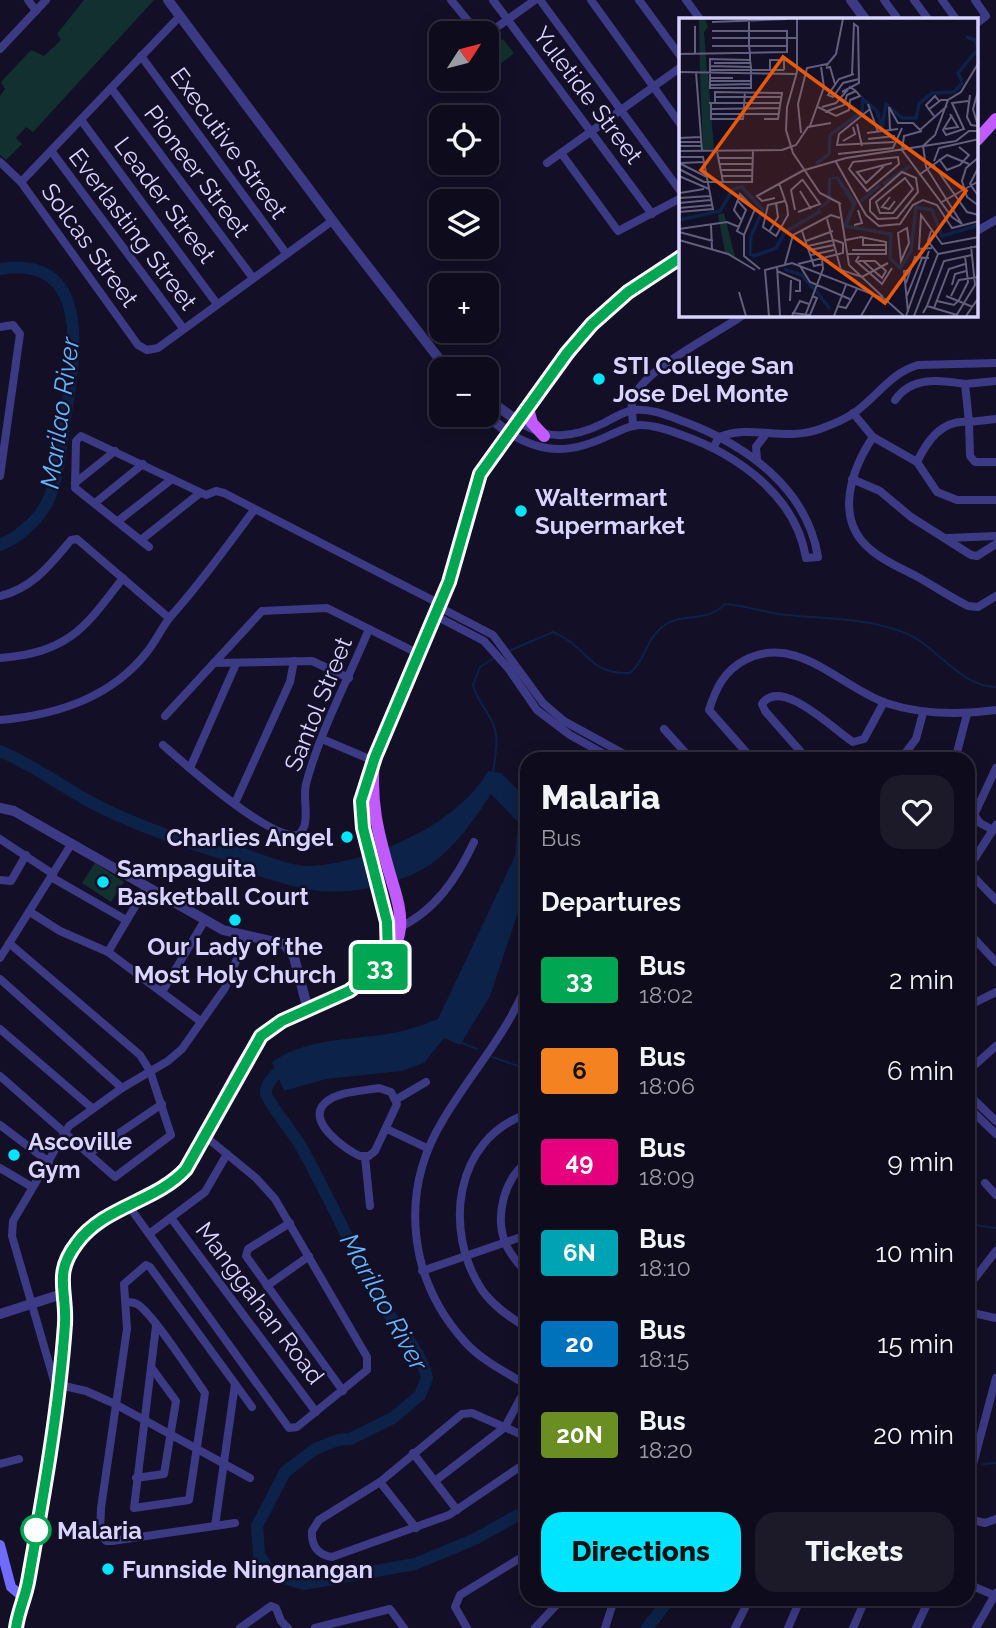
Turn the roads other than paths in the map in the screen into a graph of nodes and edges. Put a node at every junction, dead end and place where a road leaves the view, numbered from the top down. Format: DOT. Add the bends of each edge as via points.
graph roads {
  1 [pos="28,0"];
  2 [pos="46,0"];
  3 [pos="168,0"];
  4 [pos="451,0"];
  5 [pos="493,0"];
  6 [pos="537,0"];
  7 [pos="591,0"];
  8 [pos="639,0"];
  9 [pos="686,0"];
  10 [pos="851,0"];
  11 [pos="884,0"];
  12 [pos="914,0"];
  13 [pos="942,0"];
  14 [pos="975,0"];
  15 [pos="36,11"];
  16 [pos="180,16"];
  17 [pos="699,18"];
  18 [pos="864,18"];
  19 [pos="897,18"];
  20 [pos="927,18"];
  21 [pos="955,18"];
  22 [pos="508,20"];
  23 [pos="468,21"];
  24 [pos="978,22"];
  25 [pos="499,26"];
  26 [pos="0,49"];
  27 [pos="679,54"];
  28 [pos="141,56"];
  29 [pos="679,68"];
  30 [pos="653,86"];
  31 [pos="111,88"];
  32 [pos="620,110"];
  33 [pos="996,118"];
  34 [pos="81,120"];
  35 [pos="679,122"];
  36 [pos="590,131"];
  37 [pos="978,139"];
  38 [pos="52,152"];
  39 [pos="561,153"];
  40 [pos="0,162"];
  41 [pos="547,163"];
  42 [pos="21,182"];
  43 [pos="679,189"];
  44 [pos="679,199"];
  45 [pos="652,214"];
  46 [pos="996,220"];
  47 [pos="332,221"];
  48 [pos="978,230"];
  49 [pos="286,253"];
  50 [pos="679,258"];
  51 [pos="253,278"];
  52 [pos="217,303"];
  53 [pos="740,317"];
  54 [pos="0,327"];
  55 [pos="183,328"];
  56 [pos="438,357"];
  57 [pos="996,363"];
  58 [pos="996,381"];
  59 [pos="965,384"];
  60 [pos="895,400"];
  61 [pos="499,407"];
  62 [pos="528,409"];
  63 [pos="633,410"];
  64 [pos="853,413"];
  65 [pos="996,419"];
  66 [pos="519,422"];
  67 [pos="969,422"];
  68 [pos="499,425"];
  69 [pos="632,425"];
  70 [pos="509,433"];
  71 [pos="765,435"];
  72 [pos="544,436"];
  73 [pos="719,437"];
  74 [pos="873,437"];
  75 [pos="713,448"];
  76 [pos="115,450"];
  77 [pos="758,461"];
  78 [pos="917,462"];
  79 [pos="996,462"];
  80 [pos="143,464"];
  81 [pos="0,476"];
  82 [pos="172,479"];
  83 [pos="852,479"];
  84 [pos="75,483"];
  85 [pos="200,493"];
  86 [pos="996,500"];
  87 [pos="95,503"];
  88 [pos="254,510"];
  89 [pos="118,521"];
  90 [pos="996,536"];
  91 [pos="947,538"];
  92 [pos="141,540"];
  93 [pos="996,544"];
  94 [pos="149,547"];
  95 [pos="123,578"];
  96 [pos="0,596"];
  97 [pos="996,596"];
  98 [pos="438,609"];
  99 [pos="169,618"];
  100 [pos="369,629"];
  101 [pos="419,654"];
  102 [pos="0,658"];
  103 [pos="295,662"];
  104 [pos="215,663"];
  105 [pos="236,664"];
  106 [pos="349,678"];
  107 [pos="884,702"];
  108 [pos="996,710"];
  109 [pos="923,713"];
  110 [pos="967,714"];
  111 [pos="166,716"];
  112 [pos="0,720"];
  113 [pos="664,729"];
  114 [pos="322,739"];
  115 [pos="163,745"];
  116 [pos="606,752"];
  117 [pos="685,752"];
  118 [pos="745,752"];
  119 [pos="801,752"];
  120 [pos="906,752"];
  121 [pos="957,752"];
  122 [pos="374,761"];
  123 [pos="190,768"];
  124 [pos="996,768"];
  125 [pos="235,803"];
  126 [pos="0,808"];
  127 [pos="975,813"];
  128 [pos="975,816"];
  129 [pos="994,828"];
  130 [pos="0,839"];
  131 [pos="474,842"];
  132 [pos="72,843"];
  133 [pos="26,855"];
  134 [pos="975,859"];
  135 [pos="52,875"];
  136 [pos="975,878"];
  137 [pos="0,880"];
  138 [pos="146,888"];
  139 [pos="996,900"];
  140 [pos="30,912"];
  141 [pos="126,920"];
  142 [pos="205,920"];
  143 [pos="394,930"];
  144 [pos="246,937"];
  145 [pos="975,940"];
  146 [pos="9,943"];
  147 [pos="108,952"];
  148 [pos="0,958"];
  149 [pos="996,962"];
  150 [pos="0,979"];
  151 [pos="162,992"];
  152 [pos="996,992"];
  153 [pos="520,998"];
  154 [pos="975,1000"];
  155 [pos="307,1010"];
  156 [pos="200,1021"];
  157 [pos="0,1029"];
  158 [pos="996,1045"];
  159 [pos="975,1064"];
  160 [pos="150,1071"];
  161 [pos="0,1076"];
  162 [pos="426,1082"];
  163 [pos="122,1088"];
  164 [pos="397,1099"];
  165 [pos="975,1101"];
  166 [pos="162,1104"];
  167 [pos="92,1108"];
  168 [pos="975,1114"];
  169 [pos="520,1118"];
  170 [pos="996,1121"];
  171 [pos="0,1125"];
  172 [pos="387,1129"];
  173 [pos="65,1132"];
  174 [pos="996,1134"];
  175 [pos="206,1137"];
  176 [pos="428,1148"];
  177 [pos="90,1153"];
  178 [pos="227,1154"];
  179 [pos="365,1157"];
  180 [pos="49,1162"];
  181 [pos="0,1169"];
  182 [pos="520,1170"];
  183 [pos="985,1183"];
  184 [pos="32,1187"];
  185 [pos="996,1195"];
  186 [pos="128,1205"];
  187 [pos="370,1206"];
  188 [pos="172,1218"];
  189 [pos="290,1223"];
  190 [pos="149,1234"];
  191 [pos="520,1237"];
  192 [pos="505,1242"];
  193 [pos="996,1251"];
  194 [pos="465,1255"];
  195 [pos="309,1256"];
  196 [pos="520,1264"];
  197 [pos="422,1271"];
  198 [pos="975,1278"];
  199 [pos="267,1286"];
  200 [pos="62,1294"];
  201 [pos="126,1302"];
  202 [pos="32,1304"];
  203 [pos="0,1314"];
  204 [pos="975,1314"];
  205 [pos="996,1318"];
  206 [pos="520,1324"];
  207 [pos="156,1326"];
  208 [pos="151,1367"];
  209 [pos="996,1378"];
  210 [pos="520,1380"];
  211 [pos="235,1384"];
  212 [pos="58,1387"];
  213 [pos="343,1391"];
  214 [pos="520,1398"];
  215 [pos="115,1404"];
  216 [pos="252,1407"];
  217 [pos="316,1412"];
  218 [pos="144,1419"];
  219 [pos="505,1427"];
  220 [pos="170,1433"];
  221 [pos="520,1434"];
  222 [pos="197,1448"];
  223 [pos="413,1453"];
  224 [pos="975,1457"];
  225 [pos="19,1459"];
  226 [pos="0,1464"];
  227 [pos="224,1464"];
  228 [pos="520,1467"];
  229 [pos="136,1478"];
  230 [pos="250,1478"];
  231 [pos="435,1481"];
  232 [pos="380,1482"];
  233 [pos="457,1510"];
  234 [pos="996,1519"];
  235 [pos="975,1521"];
  236 [pos="234,1523"];
  237 [pos="215,1526"];
  238 [pos="416,1528"];
  239 [pos="0,1545"];
  240 [pos="520,1558"];
  241 [pos="975,1587"];
  242 [pos="995,1595"];
  243 [pos="24,1599"];
  244 [pos="555,1606"];
  245 [pos="612,1606"];
  246 [pos="746,1606"];
  247 [pos="797,1606"];
  248 [pos="862,1606"];
  249 [pos="926,1606"];
  250 [pos="16,1628"];
  251 [pos="24,1628"];
  252 [pos="240,1628"];
  253 [pos="288,1628"];
  254 [pos="316,1628"];
  255 [pos="404,1628"];
  256 [pos="467,1628"];
  257 [pos="535,1628"];
  258 [pos="604,1628"];
  259 [pos="735,1628"];
  260 [pos="788,1628"];
  261 [pos="853,1628"];
  262 [pos="916,1628"];
  263 [pos="976,1628"];
  1 -- 15 [label="street"];
  2 -- 15 [label="street"];
  3 -- 16 [label="street"];
  4 -- 23 [label="street"];
  5 -- 22 [label="street, Yuletide Street"];
  6 -- 22 [label="street"];
  6 -- 32 [label="street"];
  7 -- 30 [label="street"];
  8 -- 27 [label="street"];
  9 -- 17 [label="street"];
  10 -- 18 [label="street"];
  11 -- 19 [label="street"];
  12 -- 20 [label="street"];
  13 -- 21 [label="street"];
  14 -- 24 [label="street" via="986,16"];
  15 -- 26 [label="street"];
  16 -- 28 [label="street"];
  16 -- 47 [label="street"];
  22 -- 25 [label="street"];
  22 -- 36 [label="street, Yuletide Street"];
  28 -- 31 [label="street"];
  28 -- 49 [label="street, Executive Street"];
  29 -- 30 [label="street"];
  30 -- 32 [label="street"];
  30 -- 35 [label="street"];
  31 -- 34 [label="street"];
  31 -- 51 [label="street, Pioneer Street"];
  32 -- 36 [label="street"];
  32 -- 43 [label="street"];
  33 -- 37 [label="main road"];
  34 -- 38 [label="street"];
  34 -- 52 [label="street, Leader Street"];
  36 -- 39 [label="street"];
  36 -- 45 [label="street, Yuletide Street"];
  38 -- 42 [label="street"];
  38 -- 55 [label="street, Everlasting Street"];
  39 -- 41 [label="street"];
  39 -- 45 [label="street" via="618,231"];
  40 -- 42 [label="street, Solcas Street"];
  42 -- 55 [label="street, Solcas Street" via="138,345 147,350 158,348"];
  44 -- 45 [label="street"];
  46 -- 48 [label="street"];
  47 -- 49 [label="street"];
  47 -- 56 [label="street"];
  49 -- 51 [label="street"];
  50 -- 62 [label="main road" via="604,311"];
  51 -- 52 [label="street"];
  52 -- 55 [label="street"];
  53 -- 63 [label="street" via="688,347 661,370 636,394"];
  54 -- 81 [label="street" via="13,325 20,334"];
  57 -- 64 [label="street" via="905,369"];
  58 -- 59 [label="street"];
  59 -- 60 [label="street" via="915,383"];
  59 -- 67 [label="street"];
  61 -- 66 [label="street"];
  62 -- 66 [label="main road"];
  62 -- 72 [label="main road" via="532,423"];
  63 -- 69 [label="street"];
  63 -- 72 [label="street" via="583,431"];
  63 -- 73 [label="street" via="657,412"];
  64 -- 71 [label="street" via="805,434"];
  64 -- 74 [label="street"];
  65 -- 67 [label="street"];
  66 -- 70 [label="main road"];
  66 -- 72 [label="street"];
  67 -- 78 [label="street" via="939,430"];
  67 -- 79 [label="street" via="970,456 975,462"];
  68 -- 70 [label="street"];
  69 -- 70 [label="street" via="562,451 539,448"];
  69 -- 75 [label="street" via="659,428"];
  70 -- 98 [label="main road" via="473,491"];
  71 -- 73 [label="street" via="742,431"];
  71 -- 77 [label="street" via="754,454"];
  73 -- 75 [label="street"];
  73 -- 77 [label="street"];
  74 -- 78 [label="street"];
  74 -- 83 [label="street"];
  75 -- 77 [label="street" via="772,491 791,517 806,558 818,557 799,506"];
  76 -- 80 [label="street"];
  76 -- 84 [label="street"];
  76 -- 84 [label="street" via="84,435 78,438"];
  78 -- 86 [label="street" via="937,492 957,500"];
  80 -- 82 [label="street"];
  80 -- 87 [label="street"];
  82 -- 85 [label="street"];
  82 -- 89 [label="street"];
  83 -- 91 [label="street" via="880,491"];
  83 -- 97 [label="street" via="853,523 871,551 968,606 978,607"];
  84 -- 87 [label="street" via="75,488"];
  85 -- 88 [label="street" via="223,493"];
  85 -- 92 [label="street"];
  87 -- 89 [label="street"];
  88 -- 98 [label="street"];
  88 -- 99 [label="street"];
  89 -- 92 [label="street"];
  90 -- 91 [label="street"];
  91 -- 93 [label="street" via="974,556"];
  92 -- 94 [label="street"];
  95 -- 96 [label="street" via="74,538 41,575"];
  95 -- 99 [label="street"];
  95 -- 102 [label="street" via="90,621 69,639 36,653"];
  98 -- 101 [label="main road"];
  98 -- 116 [label="street" via="483,627 514,668 537,710"];
  99 -- 112 [label="street" via="132,669 102,693 54,711"];
  100 -- 101 [label="street"];
  100 -- 104 [label="street" via="327,608 262,611"];
  100 -- 106 [label="street, Santol Street"];
  101 -- 122 [label="main road"];
  103 -- 105 [label="street"];
  103 -- 106 [label="street" via="320,663"];
  103 -- 125 [label="street"];
  104 -- 105 [label="street"];
  104 -- 111 [label="street"];
  105 -- 123 [label="street"];
  106 -- 114 [label="street, Santol Street"];
  107 -- 109 [label="street"];
  107 -- 118 [label="street" via="823,667 786,652 761,652 735,666 716,687 709,710"];
  107 -- 119 [label="street" via="863,739 853,742 792,699 776,695 765,699 765,711"];
  108 -- 110 [label="street"];
  109 -- 110 [label="street"];
  109 -- 120 [label="street" via="916,739"];
  110 -- 121 [label="street"];
  113 -- 117 [label="street"];
  114 -- 122 [label="street"];
  114 -- 125 [label="street, Santol Street" via="306,786 303,832 293,836 274,829"];
  115 -- 123 [label="street, Santol Street"];
  122 -- 143 [label="main road" via="371,797 393,887"];
  122 -- 143 [label="main road" via="361,801 368,850"];
  123 -- 125 [label="street, Santol Street"];
  124 -- 127 [label="street"];
  126 -- 132 [label="street"];
  128 -- 129 [label="street"];
  129 -- 134 [label="street"];
  130 -- 133 [label="street"];
  131 -- 143 [label="street" via="449,887 429,909"];
  132 -- 135 [label="street"];
  132 -- 138 [label="street"];
  133 -- 135 [label="street"];
  133 -- 137 [label="street" via="11,881"];
  135 -- 140 [label="street"];
  135 -- 141 [label="street"];
  136 -- 139 [label="street"];
  138 -- 141 [label="street"];
  138 -- 142 [label="street"];
  140 -- 146 [label="street"];
  140 -- 147 [label="street"];
  141 -- 147 [label="street"];
  142 -- 144 [label="street"];
  142 -- 151 [label="street"];
  143 -- 155 [label="main road" via="388,955 376,971 334,1000"];
  144 -- 155 [label="street" via="288,948"];
  144 -- 156 [label="street" via="225,988"];
  145 -- 149 [label="street"];
  146 -- 148 [label="street"];
  146 -- 160 [label="street" via="131,1046"];
  147 -- 151 [label="street"];
  150 -- 163 [label="street"];
  151 -- 156 [label="street"];
  152 -- 154 [label="street"];
  153 -- 176 [label="street"];
  155 -- 175 [label="main road" via="261,1036"];
  156 -- 160 [label="street" via="181,1049"];
  157 -- 167 [label="street"];
  158 -- 159 [label="street"];
  160 -- 163 [label="street"];
  160 -- 166 [label="street"];
  161 -- 173 [label="street"];
  162 -- 164 [label="street"];
  163 -- 167 [label="street"];
  164 -- 172 [label="street"];
  164 -- 179 [label="street" via="386,1088 379,1088 333,1098 322,1106 324,1127"];
  165 -- 170 [label="street"];
  166 -- 177 [label="street"];
  166 -- 177 [label="street" via="171,1135 115,1177"];
  167 -- 173 [label="street"];
  168 -- 174 [label="street"];
  169 -- 194 [label="street" via="491,1135 472,1156 460,1196"];
  171 -- 180 [label="street"];
  172 -- 176 [label="street"];
  172 -- 179 [label="street" via="376,1151"];
  173 -- 177 [label="street"];
  173 -- 180 [label="street"];
  175 -- 178 [label="street"];
  175 -- 186 [label="main road" via="178,1178"];
  176 -- 197 [label="street" via="417,1182 414,1221"];
  178 -- 188 [label="street" via="205,1192"];
  178 -- 189 [label="street" via="266,1189"];
  179 -- 187 [label="street"];
  180 -- 184 [label="street"];
  181 -- 184 [label="street"];
  182 -- 192 [label="street" via="508,1183 502,1212"];
  183 -- 185 [label="street"];
  184 -- 202 [label="street" via="13,1221 12,1236"];
  186 -- 190 [label="street"];
  186 -- 200 [label="main road" via="79,1240 63,1268"];
  188 -- 190 [label="street"];
  188 -- 217 [label="street, Manggahan Road"];
  189 -- 195 [label="street"];
  189 -- 199 [label="street" via="247,1251 248,1260"];
  190 -- 217 [label="street" via="287,1426 297,1427"];
  191 -- 192 [label="street"];
  192 -- 194 [label="street"];
  192 -- 196 [label="street"];
  193 -- 198 [label="street"];
  194 -- 197 [label="street"];
  194 -- 206 [label="street" via="482,1291"];
  195 -- 199 [label="street"];
  195 -- 213 [label="street" via="367,1357 367,1370"];
  197 -- 210 [label="street" via="431,1293 466,1344"];
  199 -- 213 [label="street"];
  200 -- 202 [label="street"];
  200 -- 212 [label="main road" via="65,1319"];
  201 -- 207 [label="street" via="139,1306"];
  201 -- 211 [label="street" via="125,1281 148,1265"];
  201 -- 215 [label="street" via="127,1329"];
  202 -- 203 [label="street"];
  202 -- 212 [label="street" via="51,1378"];
  204 -- 205 [label="street"];
  207 -- 208 [label="street"];
  207 -- 222 [label="street" via="205,1393"];
  208 -- 218 [label="street"];
  208 -- 220 [label="street" via="176,1401"];
  209 -- 224 [label="street"];
  211 -- 216 [label="street"];
  211 -- 227 [label="street"];
  212 -- 215 [label="street" via="86,1391"];
  212 -- 243 [label="main road"];
  213 -- 217 [label="street"];
  214 -- 219 [label="street"];
  215 -- 218 [label="street"];
  215 -- 237 [label="street" via="100,1508 103,1538 112,1541"];
  218 -- 220 [label="street"];
  218 -- 229 [label="street"];
  219 -- 221 [label="street"];
  219 -- 223 [label="street" via="465,1413"];
  219 -- 231 [label="street"];
  220 -- 222 [label="street"];
  220 -- 229 [label="street" via="164,1474"];
  222 -- 227 [label="street"];
  222 -- 229 [label="street" via="189,1500 134,1508"];
  223 -- 231 [label="street"];
  223 -- 232 [label="street"];
  225 -- 226 [label="street"];
  227 -- 230 [label="street"];
  227 -- 237 [label="street"];
  228 -- 233 [label="street"];
  231 -- 233 [label="street"];
  232 -- 238 [label="street"];
  232 -- 238 [label="street" via="319,1520 312,1531 314,1546 326,1556 340,1555"];
  233 -- 238 [label="street"];
  234 -- 235 [label="street"];
  236 -- 237 [label="street"];
  239 -- 243 [label="main road" via="11,1587"];
  240 -- 256 [label="street" via="460,1595 455,1607"];
  241 -- 242 [label="street"];
  242 -- 263 [label="street"];
  243 -- 250 [label="main road"];
  243 -- 251 [label="main road"];
  244 -- 257 [label="street"];
  245 -- 258 [label="street"];
  246 -- 259 [label="street"];
  247 -- 260 [label="street"];
  248 -- 261 [label="street"];
  249 -- 262 [label="street"];
  252 -- 253 [label="street" via="271,1606"];
  254 -- 255 [label="street" via="390,1609"];
}
